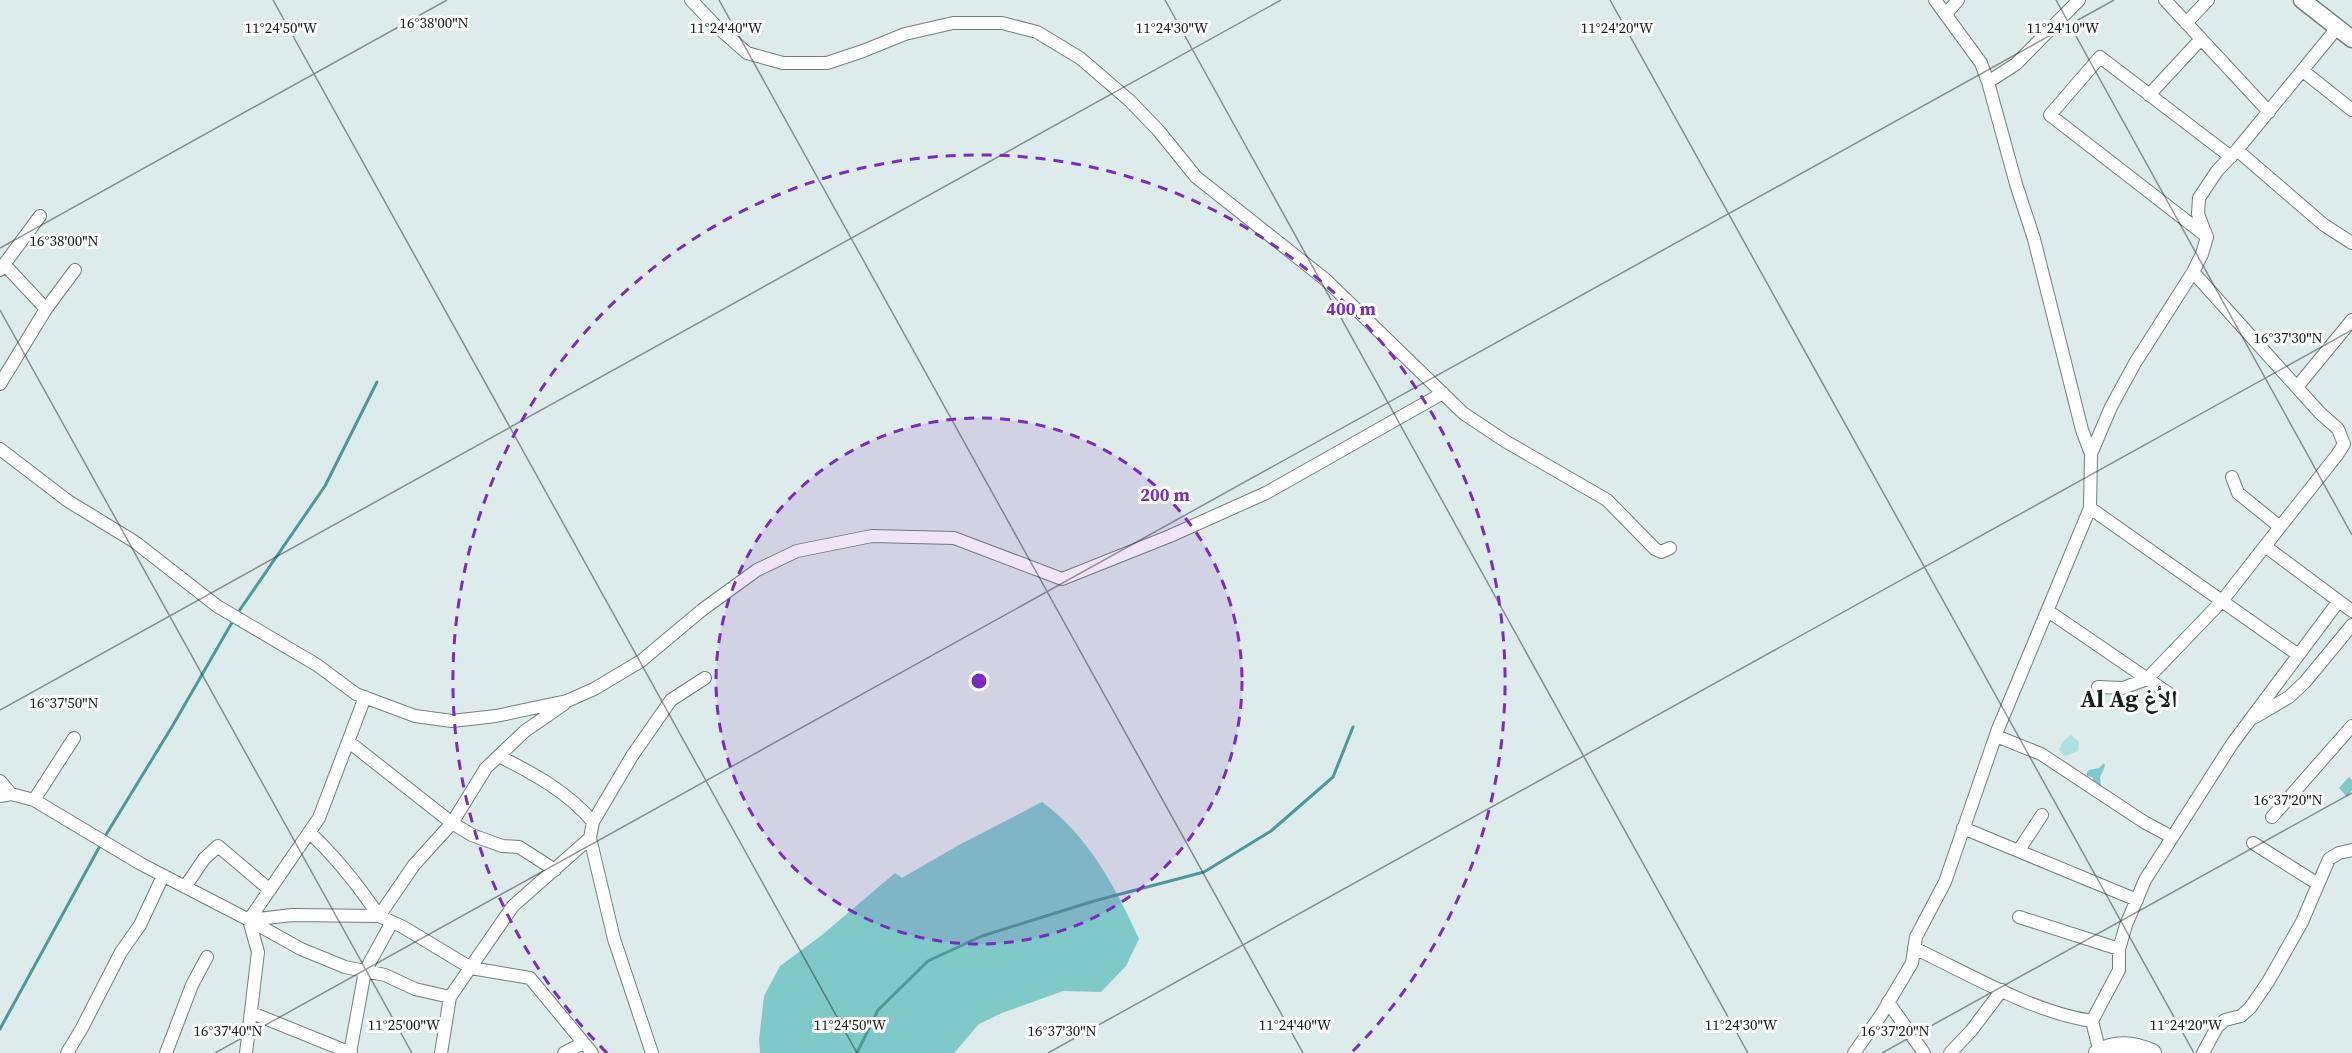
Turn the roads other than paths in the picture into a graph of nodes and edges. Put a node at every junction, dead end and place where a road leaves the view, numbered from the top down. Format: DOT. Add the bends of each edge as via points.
graph roads {
  1 [pos="691,0"];
  2 [pos="1935,0"];
  3 [pos="1958,0"];
  4 [pos="2079,0"];
  5 [pos="2164,0"];
  6 [pos="2208,0"];
  7 [pos="2302,0"];
  8 [pos="1946,14"];
  9 [pos="2186,23"];
  10 [pos="2337,28"];
  11 [pos="2201,39"];
  12 [pos="2352,39"];
  13 [pos="2303,71"];
  14 [pos="1988,82"];
  15 [pos="2149,94"];
  16 [pos="2352,110"];
  17 [pos="2269,112"];
  18 [pos="2234,154"];
  19 [pos="40,216"];
  20 [pos="2207,237"];
  21 [pos="2352,243"];
  22 [pos="2,267"];
  23 [pos="75,270"];
  24 [pos="2193,272"];
  25 [pos="46,309"];
  26 [pos="2352,321"];
  27 [pos="0,384"];
  28 [pos="2297,387"];
  29 [pos="1443,393"];
  30 [pos="2348,447"];
  31 [pos="0,449"];
  32 [pos="2091,454"];
  33 [pos="2232,477"];
  34 [pos="2090,508"];
  35 [pos="2280,527"];
  36 [pos="2265,546"];
  37 [pos="1670,548"];
  38 [pos="2222,601"];
  39 [pos="2338,602"];
  40 [pos="2352,610"];
  41 [pos="2048,611"];
  42 [pos="2352,625"];
  43 [pos="2297,654"];
  44 [pos="705,678"];
  45 [pos="2147,679"];
  46 [pos="2098,687"];
  47 [pos="2168,693"];
  48 [pos="365,698"];
  49 [pos="567,701"];
  50 [pos="2249,720"];
  51 [pos="2352,726"];
  52 [pos="1996,736"];
  53 [pos="74,738"];
  54 [pos="349,742"];
  55 [pos="499,756"];
  56 [pos="0,782"];
  57 [pos="6,795"];
  58 [pos="34,800"];
  59 [pos="2042,815"];
  60 [pos="2272,817"];
  61 [pos="593,822"];
  62 [pos="452,823"];
  63 [pos="1963,828"];
  64 [pos="309,832"];
  65 [pos="2172,837"];
  66 [pos="590,838"];
  67 [pos="2253,843"];
  68 [pos="2019,850"];
  69 [pos="2352,850"];
  70 [pos="555,870"];
  71 [pos="163,876"];
  72 [pos="2318,884"];
  73 [pos="185,887"];
  74 [pos="270,890"];
  75 [pos="2137,900"];
  76 [pos="379,916"];
  77 [pos="2019,917"];
  78 [pos="249,920"];
  79 [pos="392,922"];
  80 [pos="1914,948"];
  81 [pos="2119,950"];
  82 [pos="207,957"];
  83 [pos="471,968"];
  84 [pos="365,971"];
  85 [pos="2002,990"];
  86 [pos="450,997"];
  87 [pos="1888,1002"];
  88 [pos="252,1014"];
  89 [pos="2092,1021"];
  90 [pos="583,1043"];
  91 [pos="67,1053"];
  92 [pos="166,1053"];
  93 [pos="246,1053"];
  94 [pos="351,1053"];
  95 [pos="441,1053"];
  96 [pos="564,1053"];
  97 [pos="592,1053"];
  98 [pos="652,1053"];
  99 [pos="1854,1053"];
  100 [pos="1924,1053"];
  101 [pos="1950,1053"];
  102 [pos="2099,1053"];
  103 [pos="2152,1053"];
  104 [pos="2204,1053"];
  1 -- 29 [label="street" via="747,53 783,63 826,63 905,34 953,23 1002,23 1038,32 1080,58 1130,101 1196,177 1326,280"];
  2 -- 8 [label="street"];
  3 -- 8 [label="street"];
  4 -- 14 [label="street" via="2016,64"];
  5 -- 9 [label="street"];
  6 -- 9 [label="street"];
  7 -- 10 [label="main road"];
  8 -- 14 [label="street" via="1981,63"];
  9 -- 11 [label="street"];
  10 -- 12 [label="main road"];
  10 -- 13 [label="street"];
  11 -- 15 [label="street"];
  11 -- 17 [label="street"];
  13 -- 16 [label="street"];
  13 -- 17 [label="street"];
  14 -- 32 [label="street"];
  15 -- 18 [label="street"];
  15 -- 20 [label="street" via="2100,57 2050,115"];
  17 -- 18 [label="street"];
  18 -- 20 [label="street" via="2199,198 2198,214"];
  18 -- 21 [label="street"];
  19 -- 22 [label="street"];
  20 -- 24 [label="street"];
  22 -- 25 [label="street"];
  23 -- 25 [label="street"];
  24 -- 28 [label="street"];
  24 -- 32 [label="street" via="2135,363"];
  25 -- 27 [label="street"];
  26 -- 28 [label="street"];
  28 -- 30 [label="street" via="2338,429"];
  29 -- 37 [label="street" via="1463,413 1505,441 1607,501 1655,549 1661,552"];
  29 -- 49 [label="street" via="1266,493 1062,579 954,538 872,536 796,551 757,570 641,661"];
  30 -- 35 [label="street" via="2337,455"];
  31 -- 48 [label="street" via="68,501 135,542 217,606"];
  32 -- 34 [label="street"];
  33 -- 35 [label="street" via="2238,493"];
  34 -- 38 [label="street"];
  34 -- 41 [label="street"];
  35 -- 36 [label="street"];
  36 -- 38 [label="street"];
  36 -- 39 [label="street"];
  38 -- 43 [label="street"];
  38 -- 45 [label="street"];
  39 -- 40 [label="street"];
  39 -- 43 [label="street"];
  41 -- 45 [label="street"];
  41 -- 52 [label="street"];
  42 -- 50 [label="street" via="2289,697"];
  43 -- 50 [label="street"];
  44 -- 61 [label="street" via="671,700"];
  45 -- 46 [label="street" via="2123,688"];
  45 -- 47 [label="street"];
  48 -- 49 [label="street" via="415,716 452,721"];
  48 -- 54 [label="street"];
  49 -- 55 [label="street" via="525,731"];
  50 -- 65 [label="street"];
  51 -- 60 [label="street"];
  52 -- 63 [label="street"];
  52 -- 65 [label="street" via="2041,754"];
  53 -- 58 [label="street"];
  54 -- 62 [label="street"];
  54 -- 64 [label="street" via="319,818"];
  55 -- 61 [label="street" via="544,780"];
  55 -- 62 [label="street" via="486,768"];
  56 -- 57 [label="street"];
  57 -- 58 [label="street"];
  58 -- 71 [label="street"];
  59 -- 68 [label="street"];
  61 -- 66 [label="street"];
  62 -- 70 [label="street" via="502,846 519,847"];
  62 -- 76 [label="street" via="414,865"];
  63 -- 68 [label="street"];
  63 -- 80 [label="street" via="1945,882"];
  64 -- 74 [label="street"];
  64 -- 76 [label="street" via="360,888"];
  65 -- 75 [label="street"];
  66 -- 70 [label="street"];
  66 -- 98 [label="street" via="614,939"];
  67 -- 72 [label="street"];
  68 -- 75 [label="street"];
  69 -- 72 [label="street" via="2329,859"];
  70 -- 83 [label="street" via="513,906"];
  71 -- 73 [label="street"];
  71 -- 91 [label="street" via="140,926 121,952"];
  72 -- 104 [label="street" via="2302,922 2250,1008 2217,1027"];
  73 -- 74 [label="street" via="218,846"];
  73 -- 78 [label="street"];
  74 -- 78 [label="street"];
  75 -- 81 [label="street"];
  76 -- 78 [label="street" via="292,915"];
  76 -- 79 [label="street"];
  77 -- 81 [label="street"];
  78 -- 84 [label="street" via="301,949"];
  78 -- 88 [label="street" via="258,952"];
  79 -- 83 [label="street"];
  79 -- 84 [label="street"];
  80 -- 85 [label="street"];
  80 -- 87 [label="street" via="1912,963"];
  81 -- 89 [label="street" via="2119,970"];
  82 -- 92 [label="street"];
  83 -- 86 [label="street"];
  83 -- 90 [label="street" via="530,978"];
  84 -- 86 [label="street"];
  84 -- 94 [label="street"];
  85 -- 89 [label="street" via="2040,1008"];
  85 -- 101 [label="street"];
  86 -- 95 [label="street"];
  87 -- 99 [label="street"];
  87 -- 100 [label="street"];
  88 -- 93 [label="street"];
  88 -- 94 [label="street"];
  89 -- 102 [label="street"];
  90 -- 96 [label="street"];
  90 -- 97 [label="street"];
  102 -- 103 [label="highway" via="2113,1046"];
}
